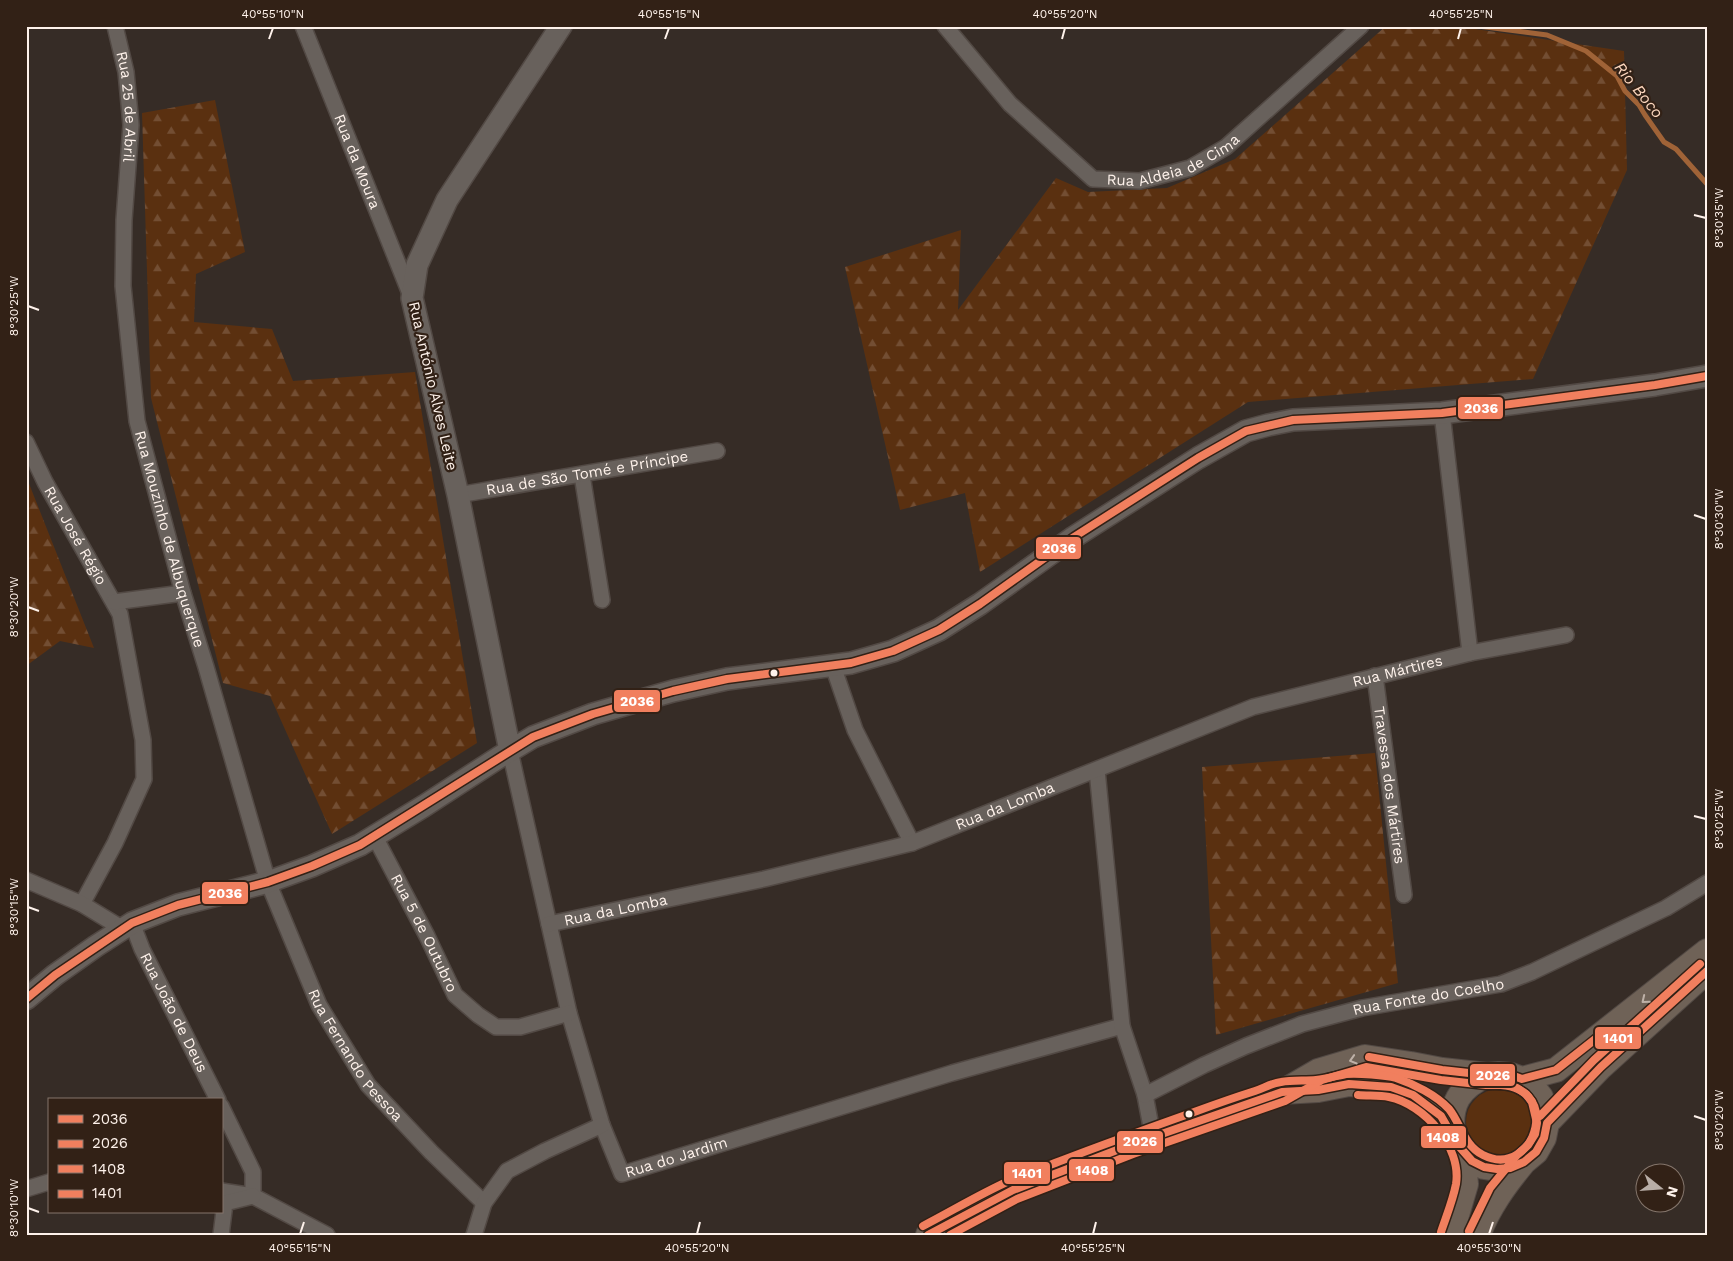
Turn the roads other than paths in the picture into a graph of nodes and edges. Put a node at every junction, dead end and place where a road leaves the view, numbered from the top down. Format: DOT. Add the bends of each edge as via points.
graph roads {
  1 [pos="115,26"];
  2 [pos="304,26"];
  3 [pos="561,26"];
  4 [pos="945,26"];
  5 [pos="1361,26"];
  6 [pos="126,189"];
  7 [pos="412,298"];
  8 [pos="1707,376"];
  9 [pos="1442,413"];
  10 [pos="26,442"];
  11 [pos="717,452"];
  12 [pos="582,475"];
  13 [pos="458,495"];
  14 [pos="183,593"];
  15 [pos="602,600"];
  16 [pos="114,602"];
  17 [pos="1566,635"];
  18 [pos="1470,652"];
  19 [pos="833,666"];
  20 [pos="1375,676"];
  21 [pos="510,751"];
  22 [pos="1097,770"];
  23 [pos="375,837"];
  24 [pos="912,843"];
  25 [pos="26,880"];
  26 [pos="268,882"];
  27 [pos="1707,883"];
  28 [pos="1404,895"];
  29 [pos="82,904"];
  30 [pos="549,924"];
  31 [pos="128,926"];
  32 [pos="1707,951"];
  33 [pos="1707,971"];
  34 [pos="26,999"];
  35 [pos="569,1013"];
  36 [pos="1122,1026"];
  37 [pos="1487,1075"];
  38 [pos="1522,1079"];
  39 [pos="1282,1092"];
  40 [pos="1146,1096"];
  41 [pos="217,1098"];
  42 [pos="222,1108"];
  43 [pos="1547,1123"];
  44 [pos="602,1125"];
  45 [pos="1153,1137"];
  46 [pos="1458,1144"];
  47 [pos="1524,1162"];
  48 [pos="48,1182"];
  49 [pos="26,1189"];
  50 [pos="222,1191"];
  51 [pos="253,1196"];
  52 [pos="484,1203"];
  53 [pos="221,1235"];
  54 [pos="327,1235"];
  55 [pos="474,1235"];
  56 [pos="928,1235"];
  57 [pos="1451,1235"];
  58 [pos="1478,1235"];
  1 -- 6 [label="street, Rua 25 de Abril" via="126,72 131,125"];
  2 -- 7 [label="street, Rua da Moura"];
  3 -- 7 [label="street, Rua António Alves Leite" via="446,200 417,265"];
  4 -- 5 [label="street, Rua Aldeia de Cima" via="1010,104 1094,178 1140,181 1190,168 1226,147"];
  6 -- 14 [label="street, Rua Mouzinho de Albuquerque" via="123,286 137,421"];
  7 -- 13 [label="street, Rua António Alves Leite"];
  8 -- 9 [label="street"];
  9 -- 18 [label="street"];
  9 -- 19 [label="street" via="1293,420 1246,432 1198,458 1074,537 939,630 867,660"];
  10 -- 16 [label="street, Rua José Régio" via="45,482"];
  11 -- 12 [label="street, Rua de São Tomé e Príncipe"];
  12 -- 13 [label="street, Rua de São Tomé e Príncipe"];
  12 -- 15 [label="street"];
  13 -- 21 [label="street, Rua António Alves Leite"];
  14 -- 16 [label="street"];
  14 -- 26 [label="street, Rua Mouzinho de Albuquerque"];
  16 -- 29 [label="street, Rua José Régio" via="120,614 143,740 144,779"];
  17 -- 18 [label="street, Rua Mártires"];
  18 -- 20 [label="street, Rua Mártires"];
  19 -- 21 [label="street" via="745,676 673,691 593,714 533,738"];
  19 -- 24 [label="street" via="855,730"];
  20 -- 22 [label="street, Rua Mártires" via="1253,707"];
  20 -- 28 [label="street, Travessa dos Mártires"];
  21 -- 23 [label="street"];
  21 -- 30 [label="street, Rua do Jardim"];
  22 -- 24 [label="street, Rua da Lomba"];
  22 -- 36 [label="street"];
  23 -- 26 [label="street" via="338,856"];
  23 -- 35 [label="street, Rua 5 de Outubro" via="455,995 478,1016 496,1028 520,1027"];
  24 -- 30 [label="street, Rua da Lomba" via="764,879"];
  25 -- 29 [label="street"];
  26 -- 31 [label="street" via="178,905"];
  26 -- 52 [label="street, Rua Fernando Pessoa" via="319,1005 368,1085 430,1152"];
  27 -- 40 [label="street, Rua Fonte do Coelho" via="1658,912 1501,984 1362,1008 1302,1024 1204,1065"];
  29 -- 31 [label="street"];
  30 -- 35 [label="street, Rua do Jardim"];
  31 -- 34 [label="street"];
  31 -- 41 [label="street, Rua João de Deus"];
  32 -- 38 [label="main road, one-way" via="1556,1070"];
  33 -- 43 [label="main road" via="1602,1067"];
  35 -- 44 [label="street, Rua do Jardim"];
  36 -- 40 [label="street"];
  36 -- 44 [label="street, Rua do Jardim" via="952,1073 622,1174"];
  37 -- 38 [label="main road" via="1511,1075"];
  37 -- 39 [label="main road, one-way" via="1365,1057 1318,1071"];
  37 -- 46 [label="main road" via="1473,1081 1454,1105 1451,1120"];
  38 -- 43 [label="main road" via="1540,1098"];
  39 -- 45 [label="main road"];
  39 -- 46 [label="main road" via="1350,1084 1391,1087 1413,1095 1442,1116"];
  40 -- 45 [label="street"];
  42 -- 51 [label="street" via="253,1172"];
  43 -- 47 [label="main road" via="1544,1138 1536,1152"];
  44 -- 52 [label="street" via="507,1171"];
  45 -- 56 [label="main road" via="1013,1190"];
  46 -- 47 [label="main road" via="1472,1161 1484,1167 1510,1168"];
  46 -- 57 [label="main road" via="1466,1184"];
  47 -- 58 [label="main road" via="1498,1194"];
  48 -- 49 [label="street"];
  50 -- 51 [label="street"];
  51 -- 53 [label="street" via="225,1203"];
  51 -- 54 [label="street"];
  52 -- 55 [label="street"];
}
